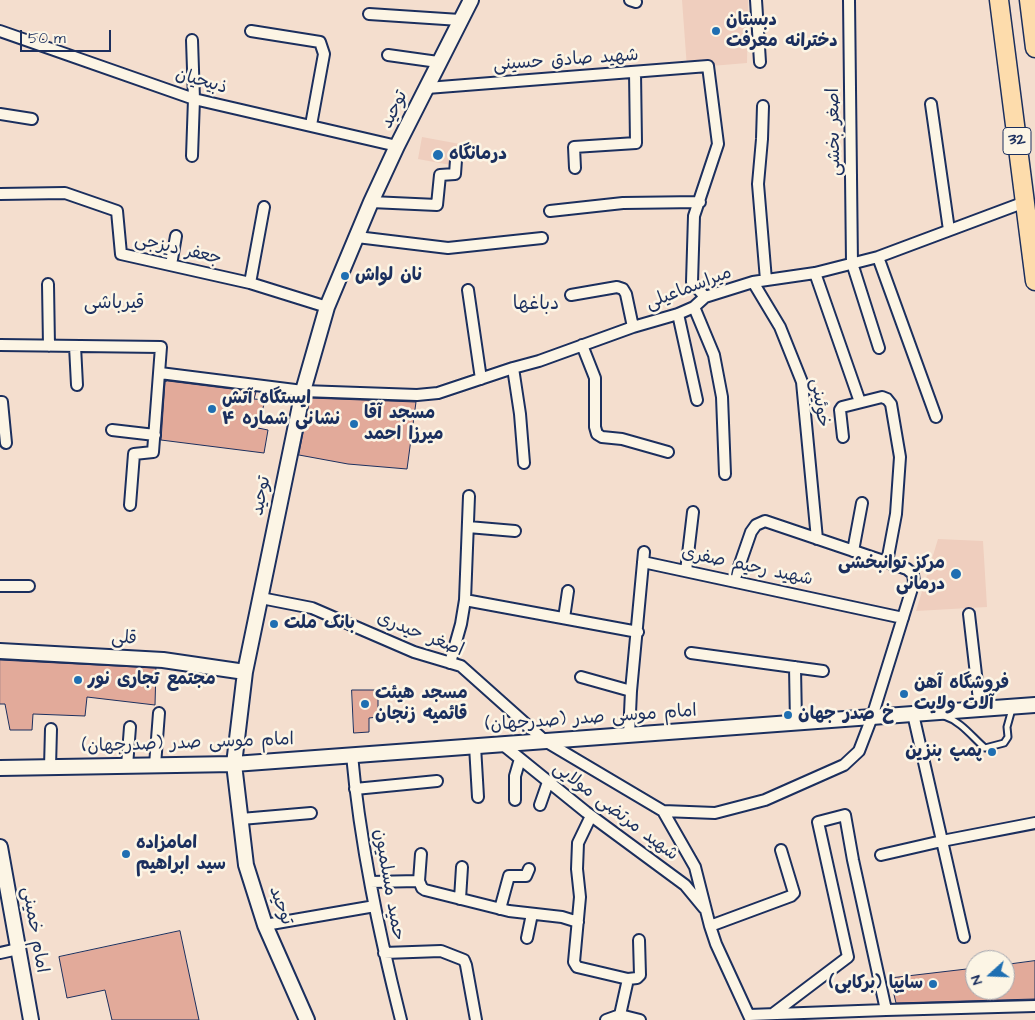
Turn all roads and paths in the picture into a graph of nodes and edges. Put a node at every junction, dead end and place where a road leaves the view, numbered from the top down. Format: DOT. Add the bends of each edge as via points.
graph roads {
  1 [pos="471,0"];
  2 [pos="756,0"];
  3 [pos="849,0"];
  4 [pos="1029,0"];
  5 [pos="997,1"];
  6 [pos="369,14"];
  7 [pos="460,20"];
  8 [pos="0,31"];
  9 [pos="251,31"];
  10 [pos="192,40"];
  11 [pos="1035,48"];
  12 [pos="388,55"];
  13 [pos="438,62"];
  14 [pos="760,62"];
  15 [pos="635,72"];
  16 [pos="427,88"];
  17 [pos="194,99"];
  18 [pos="931,104"];
  19 [pos="763,106"];
  20 [pos="0,114"];
  21 [pos="32,119"];
  22 [pos="311,125"];
  23 [pos="398,146"];
  24 [pos="192,156"];
  25 [pos="456,160"];
  26 [pos="575,168"];
  27 [pos="0,194"];
  28 [pos="372,202"];
  29 [pos="700,202"];
  30 [pos="1025,202"];
  31 [pos="264,207"];
  32 [pos="550,210"];
  33 [pos="949,230"];
  34 [pos="176,236"];
  35 [pos="356,237"];
  36 [pos="542,238"];
  37 [pos="878,257"];
  38 [pos="852,263"];
  39 [pos="171,265"];
  40 [pos="815,273"];
  41 [pos="766,280"];
  42 [pos="1035,281"];
  43 [pos="753,282"];
  44 [pos="250,283"];
  45 [pos="48,284"];
  46 [pos="468,290"];
  47 [pos="571,295"];
  48 [pos="705,297"];
  49 [pos="327,307"];
  50 [pos="694,307"];
  51 [pos="678,314"];
  52 [pos="633,327"];
  53 [pos="0,344"];
  54 [pos="582,345"];
  55 [pos="49,346"];
  56 [pos="75,346"];
  57 [pos="879,348"];
  58 [pos="512,368"];
  59 [pos="160,373"];
  60 [pos="481,379"];
  61 [pos="77,385"];
  62 [pos="303,392"];
  63 [pos="697,400"];
  64 [pos="0,402"];
  65 [pos="860,402"];
  66 [pos="936,417"];
  67 [pos="112,430"];
  68 [pos="155,435"];
  69 [pos="843,437"];
  70 [pos="6,443"];
  71 [pos="668,452"];
  72 [pos="524,463"];
  73 [pos="725,474"];
  74 [pos="469,496"];
  75 [pos="862,503"];
  76 [pos="130,505"];
  77 [pos="693,512"];
  78 [pos="468,527"];
  79 [pos="516,531"];
  80 [pos="817,539"];
  81 [pos="853,551"];
  82 [pos="887,562"];
  83 [pos="686,571"];
  84 [pos="734,581"];
  85 [pos="0,586"];
  86 [pos="29,586"];
  87 [pos="568,591"];
  88 [pos="262,598"];
  89 [pos="465,600"];
  90 [pos="969,614"];
  91 [pos="564,618"];
  92 [pos="903,618"];
  93 [pos="638,632"];
  94 [pos="0,650"];
  95 [pos="691,653"];
  96 [pos="450,663"];
  97 [pos="795,667"];
  98 [pos="822,670"];
  99 [pos="245,672"];
  100 [pos="581,677"];
  101 [pos="631,691"];
  102 [pos="1035,705"];
  103 [pos="1013,707"];
  104 [pos="980,709"];
  105 [pos="159,713"];
  106 [pos="934,713"];
  107 [pos="913,714"];
  108 [pos="872,717"];
  109 [pos="796,723"];
  110 [pos="130,727"];
  111 [pos="51,729"];
  112 [pos="629,735"];
  113 [pos="545,741"];
  114 [pos="502,744"];
  115 [pos="475,746"];
  116 [pos="352,755"];
  117 [pos="520,759"];
  118 [pos="234,764"];
  119 [pos="155,765"];
  120 [pos="127,766"];
  121 [pos="50,767"];
  122 [pos="0,768"];
  123 [pos="437,782"];
  124 [pos="548,782"];
  125 [pos="355,789"];
  126 [pos="478,797"];
  127 [pos="515,800"];
  128 [pos="540,805"];
  129 [pos="663,811"];
  130 [pos="311,813"];
  131 [pos="590,816"];
  132 [pos="240,819"];
  133 [pos="1035,823"];
  134 [pos="942,841"];
  135 [pos="0,847"];
  136 [pos="781,850"];
  137 [pos="421,854"];
  138 [pos="881,855"];
  139 [pos="462,867"];
  140 [pos="528,869"];
  141 [pos="419,881"];
  142 [pos="370,882"];
  143 [pos="460,899"];
  144 [pos="375,906"];
  145 [pos="705,908"];
  146 [pos="500,909"];
  147 [pos="532,914"];
  148 [pos="578,922"];
  149 [pos="266,925"];
  150 [pos="710,926"];
  151 [pos="964,937"];
  152 [pos="527,938"];
  153 [pos="639,940"];
  154 [pos="18,949"];
  155 [pos="0,953"];
  156 [pos="384,953"];
  157 [pos="628,979"];
  158 [pos="1035,1006"];
  159 [pos="886,1010"];
  160 [pos="774,1013"];
  161 [pos="620,1015"];
  162 [pos="750,1017"];
  163 [pos="31,1020"];
  164 [pos="307,1020"];
  165 [pos="401,1020"];
  166 [pos="476,1020"];
  167 [pos="606,1020"];
  168 [pos="640,1020"];
  1 -- 7 [label="main road, توحید"];
  2 -- 14 [label="street"];
  3 -- 38 [label="street, اصغر بخشی"];
  4 -- 11 [label="highway"];
  5 -- 30 [label="highway, 32"];
  6 -- 7 [label="street"];
  7 -- 13 [label="main road, توحید"];
  8 -- 17 [label="street, ذبیحیان"];
  9 -- 22 [label="street" via="320,42 324,54"];
  10 -- 17 [label="street"];
  12 -- 13 [label="street"];
  13 -- 16 [label="main road, توحید"];
  15 -- 16 [label="street, شهید صادق حسینی"];
  15 -- 26 [label="street" via="636,144 574,147"];
  15 -- 29 [label="street, شهید صادق حسینی" via="708,66 718,144"];
  16 -- 23 [label="main road, توحید"];
  17 -- 22 [label="street, ذبیحیان"];
  17 -- 24 [label="street"];
  18 -- 33 [label="street"];
  19 -- 41 [label="street" via="758,184"];
  20 -- 21 [label="street"];
  22 -- 23 [label="street, ذبیحیان"];
  23 -- 28 [label="main road, توحید"];
  25 -- 28 [label="street" via="455,174 440,175 437,205"];
  27 -- 39 [label="street, جعفر دیزجی" via="65,193 117,211 120,254"];
  28 -- 35 [label="main road, توحید"];
  29 -- 32 [label="street" via="623,203"];
  29 -- 48 [label="street" via="694,216 692,282"];
  30 -- 33 [label="street, میراسماعیلی"];
  30 -- 42 [label="highway, 32"];
  31 -- 44 [label="street"];
  33 -- 37 [label="street, میراسماعیلی"];
  34 -- 39 [label="street"];
  35 -- 36 [label="street" via="448,248"];
  35 -- 49 [label="main road, توحید"];
  37 -- 38 [label="street, میراسماعیلی"];
  37 -- 66 [label="street"];
  38 -- 40 [label="street, میراسماعیلی"];
  38 -- 57 [label="street, اصغر بخشی"];
  39 -- 44 [label="street, جعفر دیزجی"];
  40 -- 41 [label="street, میراسماعیلی"];
  40 -- 65 [label="street"];
  41 -- 43 [label="street, میراسماعیلی"];
  43 -- 48 [label="street, میراسماعیلی"];
  43 -- 80 [label="street, خوئینی" via="780,327 802,382"];
  44 -- 49 [label="street, جعفر دیزجی"];
  45 -- 55 [label="street"];
  46 -- 60 [label="street"];
  47 -- 52 [label="street" via="617,287 623,289"];
  48 -- 50 [label="street, میراسماعیلی"];
  49 -- 62 [label="main road, توحید"];
  50 -- 51 [label="street, میراسماعیلی"];
  50 -- 73 [label="street" via="718,372"];
  51 -- 52 [label="street, میراسماعیلی"];
  51 -- 63 [label="street"];
  52 -- 54 [label="street, میراسماعیلی"];
  53 -- 55 [label="street"];
  54 -- 58 [label="street, میراسماعیلی"];
  54 -- 71 [label="street" via="595,378 597,434"];
  55 -- 56 [label="street"];
  56 -- 59 [label="street" via="161,346"];
  56 -- 61 [label="street"];
  58 -- 60 [label="street, میراسماعیلی"];
  58 -- 72 [label="street"];
  59 -- 62 [label="street, میراسماعیلی"];
  59 -- 68 [label="street"];
  60 -- 62 [label="street, میراسماعیلی" via="438,393 417,395"];
  62 -- 88 [label="main road, توحید"];
  64 -- 70 [label="street"];
  65 -- 69 [label="street" via="845,405 840,410"];
  65 -- 82 [label="street" via="882,397 887,399 900,457 896,514"];
  67 -- 68 [label="street"];
  68 -- 76 [label="street" via="153,452 134,454"];
  74 -- 78 [label="street"];
  75 -- 81 [label="street"];
  77 -- 83 [label="street"];
  78 -- 79 [label="street"];
  78 -- 89 [label="street"];
  80 -- 81 [label="street"];
  80 -- 84 [label="street" via="765,521 756,525"];
  81 -- 82 [label="street"];
  82 -- 92 [label="street" via="913,574 914,582"];
  83 -- 84 [label="street, شهید رحیم صفری"];
  83 -- 93 [label="street, شهید رحیم صفری" via="644,557"];
  84 -- 92 [label="street, شهید رحیم صفری"];
  85 -- 86 [label="street"];
  87 -- 91 [label="street"];
  88 -- 96 [label="street, اصغر حیدری" via="312,608 414,652"];
  88 -- 99 [label="main road, توحید"];
  89 -- 91 [label="street"];
  89 -- 96 [label="street"];
  90 -- 104 [label="street"];
  91 -- 93 [label="street"];
  92 -- 108 [label="street"];
  93 -- 101 [label="street"];
  94 -- 99 [label="main road, قلی" via="162,660"];
  95 -- 97 [label="street"];
  96 -- 113 [label="street, اصغر حیدری" via="461,666"];
  97 -- 98 [label="street"];
  97 -- 109 [label="street"];
  99 -- 118 [label="main road, توحید"];
  100 -- 101 [label="street"];
  101 -- 112 [label="street"];
  102 -- 103 [label="main road, (صدرجهان) امام موسی صدر"];
  103 -- 104 [label="main road, (صدرجهان) امام موسی صدر"];
  103 -- 106 [label="lane" via="1004,743 985,748 955,720"];
  104 -- 106 [label="main road, (صدرجهان) امام موسی صدر"];
  105 -- 119 [label="street"];
  106 -- 107 [label="main road, (صدرجهان) امام موسی صدر"];
  107 -- 108 [label="main road, (صدرجهان) امام موسی صدر"];
  107 -- 134 [label="street"];
  108 -- 109 [label="main road, (صدرجهان) امام موسی صدر"];
  108 -- 129 [label="street" via="859,752 844,765 823,775 764,800 715,813"];
  109 -- 112 [label="main road, (صدرجهان) امام موسی صدر"];
  110 -- 120 [label="street"];
  111 -- 121 [label="street"];
  112 -- 113 [label="main road, (صدرجهان) امام موسی صدر"];
  113 -- 114 [label="main road, (صدرجهان) امام موسی صدر"];
  113 -- 129 [label="street, اصغر حیدری"];
  114 -- 115 [label="main road, (صدرجهان) امام موسی صدر"];
  114 -- 117 [label="street, شهید مرتضی مولایی"];
  115 -- 116 [label="main road, (صدرجهان) امام موسی صدر"];
  115 -- 126 [label="street"];
  116 -- 118 [label="main road, (صدرجهان) امام موسی صدر"];
  116 -- 125 [label="street, حمید مسلمیون"];
  117 -- 124 [label="street, شهید مرتضی مولایی"];
  117 -- 127 [label="street" via="515,776"];
  118 -- 119 [label="main road, (صدرجهان) امام موسی صدر"];
  118 -- 132 [label="main road, توحید"];
  119 -- 120 [label="main road, (صدرجهان) امام موسی صدر"];
  120 -- 121 [label="main road, (صدرجهان) امام موسی صدر"];
  121 -- 122 [label="main road, (صدرجهان) امام موسی صدر"];
  123 -- 125 [label="street"];
  124 -- 128 [label="street"];
  124 -- 131 [label="street, شهید مرتضی مولایی"];
  125 -- 142 [label="street, حمید مسلمیون"];
  129 -- 145 [label="street" via="695,867"];
  130 -- 132 [label="street"];
  131 -- 145 [label="street, شهید مرتضی مولایی" via="685,885"];
  131 -- 148 [label="street" via="578,843"];
  132 -- 149 [label="main road, توحید" via="246,865"];
  133 -- 134 [label="street"];
  134 -- 138 [label="street"];
  134 -- 151 [label="street"];
  135 -- 154 [label="main road, امام خمینی"];
  136 -- 150 [label="street" via="794,893"];
  137 -- 141 [label="street"];
  139 -- 143 [label="street"];
  140 -- 146 [label="street" via="526,876 509,876"];
  141 -- 142 [label="street"];
  141 -- 143 [label="street" via="425,890"];
  142 -- 144 [label="street, حمید مسلمیون"];
  143 -- 146 [label="street"];
  144 -- 149 [label="street"];
  144 -- 156 [label="street, حمید مسلمیون"];
  145 -- 150 [label="street"];
  146 -- 147 [label="street"];
  147 -- 148 [label="street"];
  147 -- 152 [label="street"];
  148 -- 157 [label="street" via="575,965"];
  149 -- 164 [label="main road, توحید"];
  150 -- 162 [label="street"];
  153 -- 157 [label="street" via="640,975"];
  154 -- 155 [label="street"];
  154 -- 163 [label="main road, امام خمینی"];
  156 -- 165 [label="street, حمید مسلمیون"];
  156 -- 166 [label="street" via="441,951 464,960"];
  157 -- 161 [label="street"];
  158 -- 159 [label="street"];
  159 -- 160 [label="street"];
  159 -- 160 [label="street" via="845,815 818,822 848,957"];
  160 -- 162 [label="street"];
  161 -- 167 [label="street"];
  161 -- 168 [label="street"];
}
